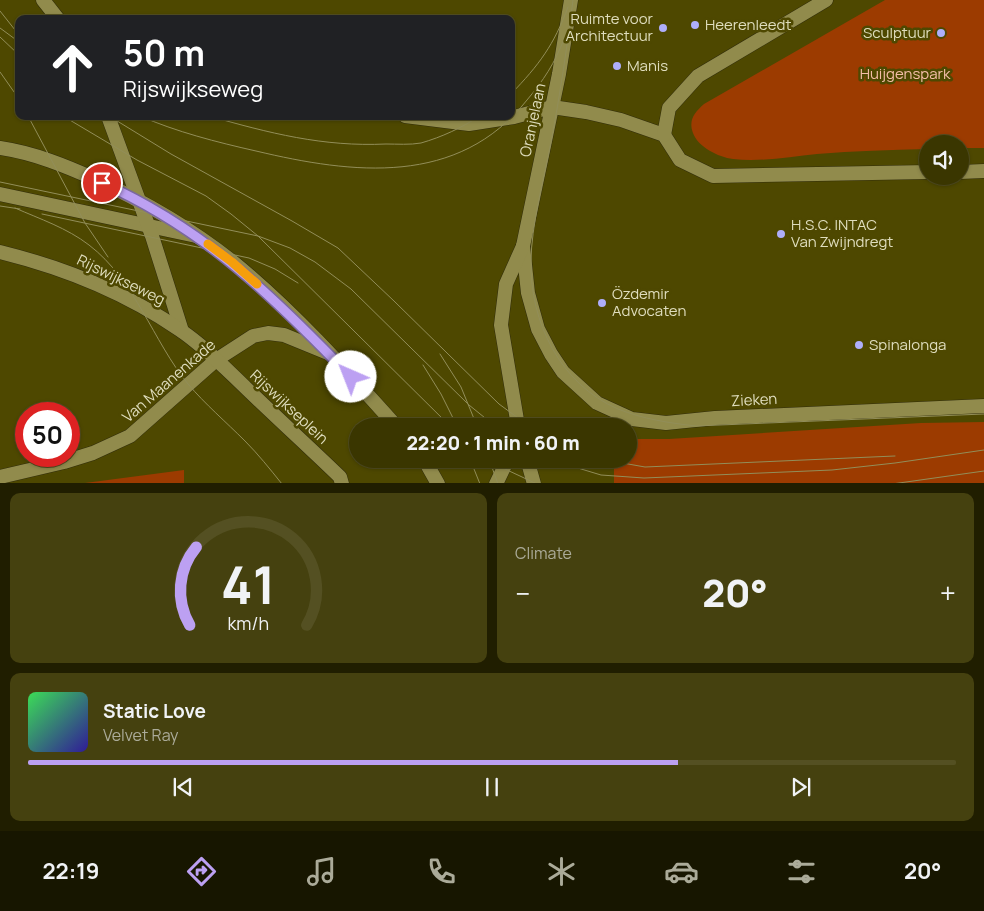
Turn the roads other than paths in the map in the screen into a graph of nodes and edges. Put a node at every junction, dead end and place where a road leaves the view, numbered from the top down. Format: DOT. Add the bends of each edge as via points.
graph roads {
  1 [pos="43,0"];
  2 [pos="571,0"];
  3 [pos="826,0"];
  4 [pos="55,15"];
  5 [pos="552,107"];
  6 [pos="515,117"];
  7 [pos="110,120"];
  8 [pos="436,120"];
  9 [pos="494,120"];
  10 [pos="664,135"];
  11 [pos="0,148"];
  12 [pos="984,171"];
  13 [pos="919,172"];
  14 [pos="969,172"];
  15 [pos="0,194"];
  16 [pos="136,198"];
  17 [pos="147,226"];
  18 [pos="196,236"];
  19 [pos="523,246"];
  20 [pos="0,252"];
  21 [pos="182,331"];
  22 [pos="328,353"];
  23 [pos="216,360"];
  24 [pos="984,406"];
  25 [pos="389,418"];
  26 [pos="517,418"];
  27 [pos="429,468"];
  28 [pos="504,468"];
  29 [pos="530,468"];
  30 [pos="0,477"];
  31 [pos="344,481"];
  32 [pos="437,483"];
  33 [pos="496,483"];
  34 [pos="534,483"];
  1 -- 4 [label="street"];
  2 -- 5 [label="street, Oranjelaan"];
  3 -- 10 [label="street" via="698,76 669,108"];
  5 -- 6 [label="street"];
  5 -- 10 [label="street" via="621,120"];
  5 -- 19 [label="street, Oranjelaan"];
  7 -- 16 [label="street"];
  8 -- 9 [label="street" via="468,124"];
  10 -- 13 [label="street" via="680,160 712,176"];
  11 -- 16 [label="street" via="68,167"];
  12 -- 14 [label="street"];
  15 -- 17 [label="street"];
  16 -- 17 [label="street"];
  16 -- 18 [label="street"];
  17 -- 18 [label="street"];
  17 -- 21 [label="street"];
  18 -- 22 [label="street" via="248,276"];
  19 -- 24 [label="street, Zieken" via="528,293 538,330 551,354 563,372 598,403 632,419 666,422"];
  19 -- 26 [label="street" via="506,284 501,325"];
  20 -- 21 [label="street, Rijswijkseweg" via="84,277"];
  21 -- 23 [label="street, Rijswijkseweg"];
  22 -- 23 [label="street, Van Maanenkade" via="284,335 268,334 253,336"];
  22 -- 25 [label="street"];
  23 -- 30 [label="street, Van Maanenkade" via="130,436 93,453"];
  23 -- 31 [label="street, Rijswijkseplein"];
  27 -- 32 [label="street"];
  28 -- 33 [label="street"];
  29 -- 34 [label="street"];
}
